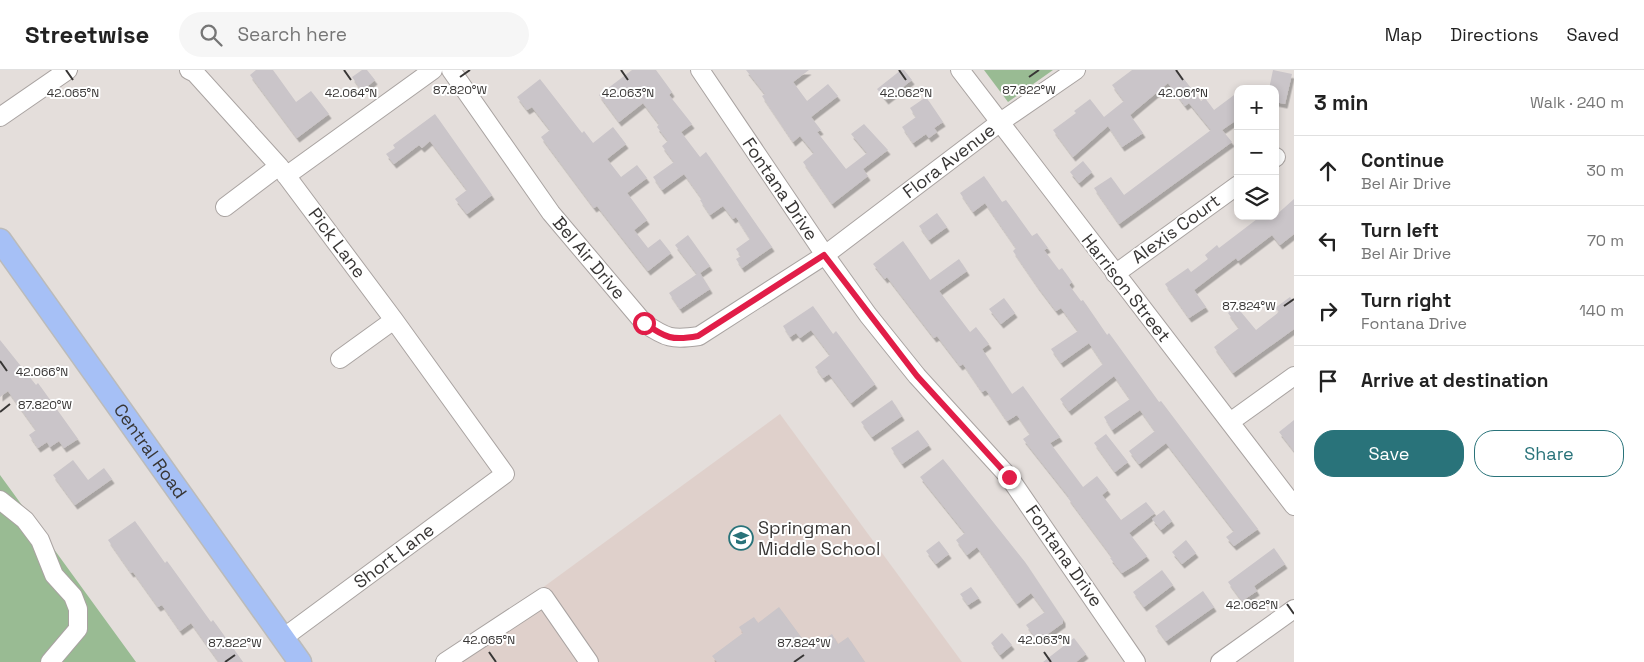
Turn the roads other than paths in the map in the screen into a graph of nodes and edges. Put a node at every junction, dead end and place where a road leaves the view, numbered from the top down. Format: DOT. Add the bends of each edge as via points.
graph roads {
  1 [pos="68,70"];
  2 [pos="189,70"];
  3 [pos="433,70"];
  4 [pos="451,70"];
  5 [pos="700,70"];
  6 [pos="960,70"];
  7 [pos="1076,70"];
  8 [pos="0,117"];
  9 [pos="999,123"];
  10 [pos="283,171"];
  11 [pos="1234,188"];
  12 [pos="225,207"];
  13 [pos="0,240"];
  14 [pos="824,255"];
  15 [pos="1115,274"];
  16 [pos="394,320"];
  17 [pos="340,359"];
  18 [pos="1294,376"];
  19 [pos="1230,422"];
  20 [pos="505,474"];
  21 [pos="0,500"];
  22 [pos="1294,506"];
  23 [pos="1293,612"];
  24 [pos="283,638"];
  25 [pos="453,660"];
  26 [pos="50,662"];
  27 [pos="300,662"];
  28 [pos="589,662"];
  29 [pos="1136,662"];
  30 [pos="1220,662"];
  1 -- 8 [label="street"];
  2 -- 10 [label="street, Pick Lane"];
  3 -- 10 [label="street"];
  4 -- 14 [label="street, Bel Air Drive" via="550,213 644,323 659,333 678,340 698,336"];
  5 -- 14 [label="street, Fontana Drive"];
  6 -- 9 [label="street, Harrison Street"];
  7 -- 9 [label="street, Flora Avenue"];
  9 -- 14 [label="street, Flora Avenue"];
  9 -- 15 [label="street, Harrison Street"];
  10 -- 12 [label="street"];
  10 -- 16 [label="street, Pick Lane"];
  11 -- 15 [label="street, Alexis Court"];
  13 -- 24 [label="main road, Central Road"];
  14 -- 29 [label="street, Fontana Drive" via="917,376 1009,477"];
  15 -- 19 [label="street, Harrison Street"];
  16 -- 17 [label="street"];
  16 -- 20 [label="street, Pick Lane"];
  18 -- 19 [label="street"];
  19 -- 22 [label="street, Harrison Street"];
  20 -- 24 [label="street, Short Lane"];
  21 -- 26 [label="street" via="25,520 40,540 54,575 73,596 78,609 78,630"];
  23 -- 30 [label="street"];
  24 -- 27 [label="main road, Central Road"];
  25 -- 28 [label="street" via="544,597"];
}
